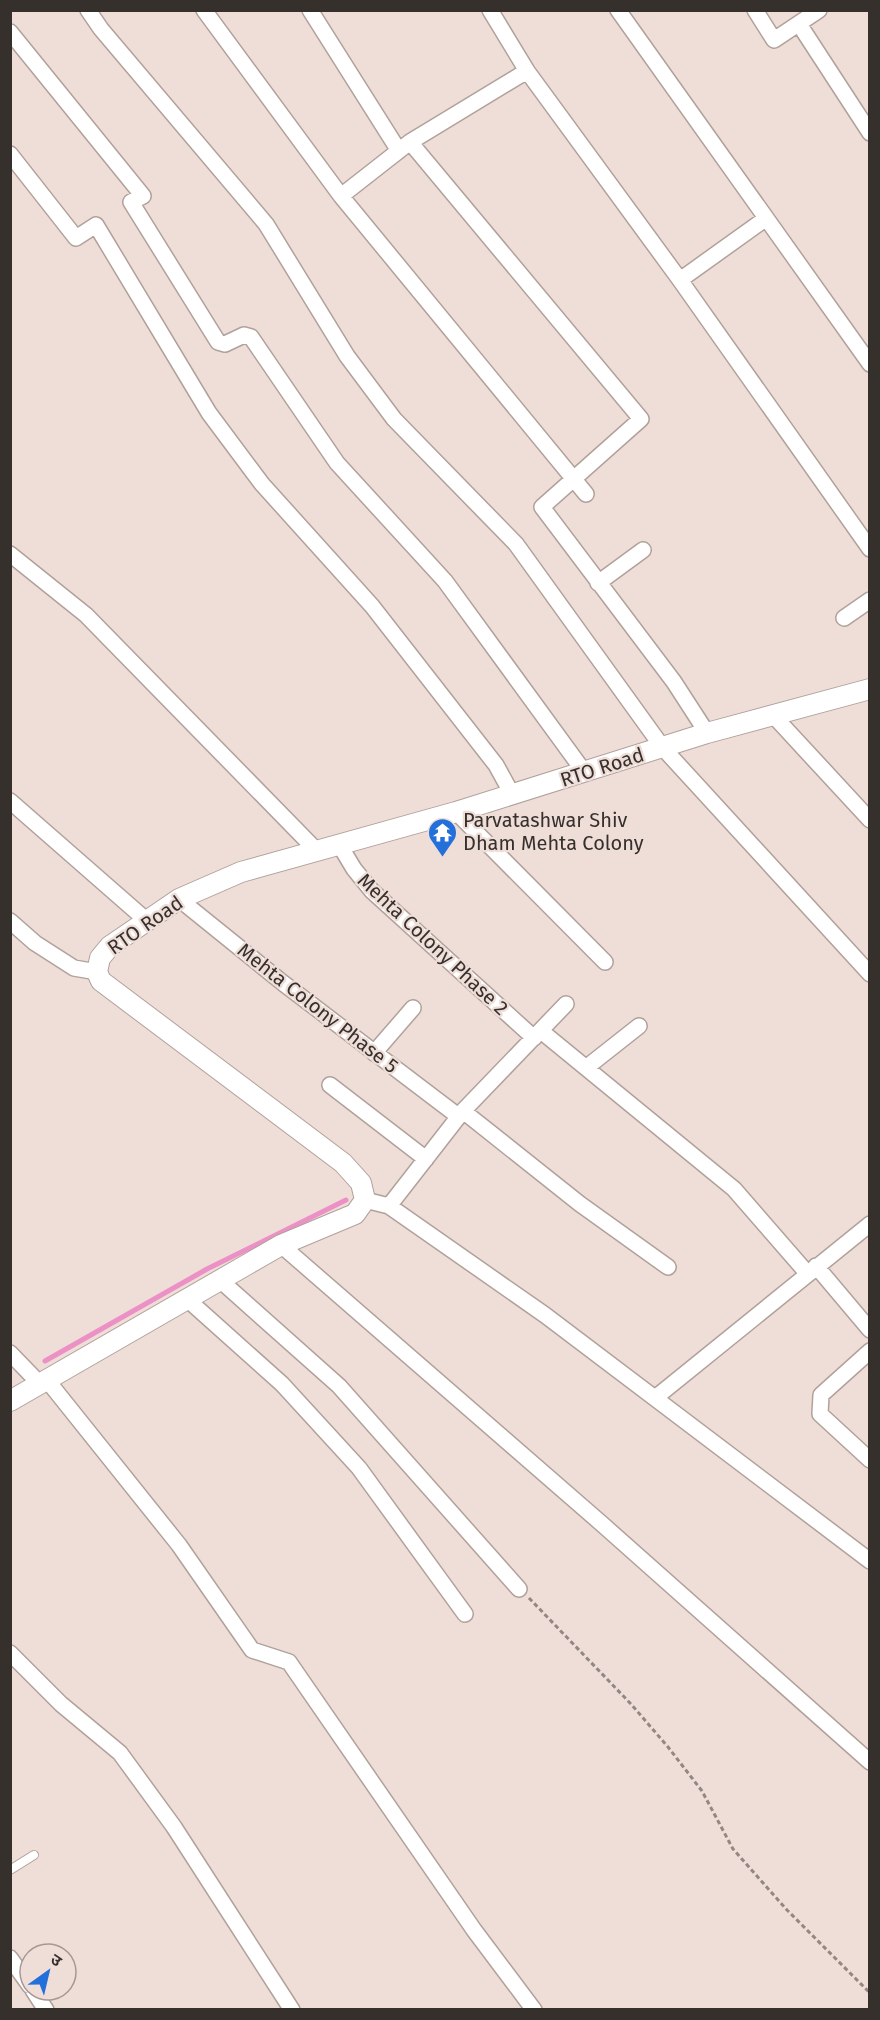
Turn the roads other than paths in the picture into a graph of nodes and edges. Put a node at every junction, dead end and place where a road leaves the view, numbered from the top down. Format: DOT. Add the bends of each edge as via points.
graph roads {
  1 [pos="88,10"];
  2 [pos="204,10"];
  3 [pos="310,10"];
  4 [pos="490,10"];
  5 [pos="618,10"];
  6 [pos="755,10"];
  7 [pos="819,10"];
  8 [pos="799,24"];
  9 [pos="10,32"];
  10 [pos="527,71"];
  11 [pos="867,125"];
  12 [pos="405,147"];
  13 [pos="10,154"];
  14 [pos="340,196"];
  15 [pos="765,219"];
  16 [pos="680,280"];
  17 [pos="870,364"];
  18 [pos="573,478"];
  19 [pos="586,494"];
  20 [pos="870,549"];
  21 [pos="643,550"];
  22 [pos="10,554"];
  23 [pos="598,583"];
  24 [pos="870,600"];
  25 [pos="844,618"];
  26 [pos="870,688"];
  27 [pos="772,714"];
  28 [pos="707,733"];
  29 [pos="663,748"];
  30 [pos="585,773"];
  31 [pos="513,796"];
  32 [pos="10,801"];
  33 [pos="456,812"];
  34 [pos="870,820"];
  35 [pos="339,844"];
  36 [pos="316,850"];
  37 [pos="179,899"];
  38 [pos="146,920"];
  39 [pos="10,921"];
  40 [pos="605,962"];
  41 [pos="97,972"];
  42 [pos="870,974"];
  43 [pos="566,1004"];
  44 [pos="413,1008"];
  45 [pos="639,1026"];
  46 [pos="538,1035"];
  47 [pos="374,1053"];
  48 [pos="587,1067"];
  49 [pos="330,1085"];
  50 [pos="460,1114"];
  51 [pos="426,1159"];
  52 [pos="364,1200"];
  53 [pos="389,1206"];
  54 [pos="870,1224"];
  55 [pos="281,1245"];
  56 [pos="668,1267"];
  57 [pos="812,1269"];
  58 [pos="221,1281"];
  59 [pos="187,1299"];
  60 [pos="870,1330"];
  61 [pos="870,1350"];
  62 [pos="10,1353"];
  63 [pos="43,1382"];
  64 [pos="655,1398"];
  65 [pos="10,1401"];
  66 [pos="870,1460"];
  67 [pos="870,1561"];
  68 [pos="519,1589"];
  69 [pos="465,1614"];
  70 [pos="10,1653"];
  71 [pos="870,1762"];
  72 [pos="34,1855"];
  73 [pos="10,1870"];
  74 [pos="292,2010"];
  75 [pos="534,2010"];
  1 -- 29 [label="street" via="266,224 346,356 394,418 516,544"];
  2 -- 14 [label="street"];
  3 -- 12 [label="street"];
  4 -- 10 [label="street"];
  5 -- 15 [label="street"];
  6 -- 8 [label="street" via="774,40"];
  7 -- 8 [label="street"];
  8 -- 11 [label="street"];
  9 -- 30 [label="street" via="143,196 131,202 218,342 225,344 244,335 251,337 337,463 445,581"];
  10 -- 12 [label="street"];
  10 -- 16 [label="street"];
  12 -- 14 [label="street"];
  12 -- 18 [label="street" via="641,419"];
  13 -- 31 [label="street" via="76,238 96,225 209,413 262,484 372,606 496,765"];
  14 -- 18 [label="street"];
  15 -- 16 [label="street"];
  15 -- 17 [label="street"];
  16 -- 20 [label="street"];
  18 -- 19 [label="street"];
  18 -- 23 [label="street" via="542,507"];
  21 -- 23 [label="street"];
  22 -- 36 [label="street" via="86,615"];
  23 -- 28 [label="street" via="674,682"];
  24 -- 25 [label="street"];
  26 -- 27 [label="street, RTO Road"];
  27 -- 28 [label="street, RTO Road"];
  27 -- 34 [label="street"];
  28 -- 29 [label="street, RTO Road"];
  29 -- 30 [label="street, RTO Road"];
  29 -- 42 [label="street"];
  30 -- 31 [label="street, RTO Road"];
  31 -- 33 [label="street, RTO Road"];
  32 -- 38 [label="street"];
  33 -- 35 [label="street, RTO Road"];
  33 -- 40 [label="street"];
  35 -- 36 [label="street, RTO Road"];
  35 -- 46 [label="street, Mehta Colony Phase 2" via="372,891"];
  36 -- 37 [label="street, RTO Road" via="241,872"];
  37 -- 38 [label="street, RTO Road"];
  37 -- 47 [label="street, Mehta Colony Phase 5"];
  38 -- 41 [label="street, RTO Road" via="110,946 100,958"];
  39 -- 41 [label="street" via="74,968"];
  41 -- 52 [label="street, RTO Road" via="111,989 343,1163 361,1183"];
  43 -- 46 [label="street"];
  44 -- 47 [label="street"];
  45 -- 48 [label="street"];
  46 -- 48 [label="street, Mehta Colony Phase 2"];
  46 -- 50 [label="street"];
  47 -- 50 [label="street, Mehta Colony Phase 5"];
  48 -- 57 [label="street, Mehta Colony Phase 2" via="734,1189"];
  49 -- 51 [label="street"];
  50 -- 51 [label="street"];
  50 -- 56 [label="street, Mehta Colony Phase 5"];
  51 -- 53 [label="street"];
  52 -- 53 [label="street"];
  52 -- 55 [label="street" via="355,1214"];
  53 -- 64 [label="street"];
  54 -- 57 [label="street"];
  55 -- 58 [label="street"];
  55 -- 71 [label="street"];
  57 -- 60 [label="street, Mehta Colony Phase 2"];
  57 -- 64 [label="street"];
  58 -- 59 [label="street"];
  58 -- 68 [label="street" via="339,1386"];
  59 -- 63 [label="street"];
  59 -- 69 [label="street" via="282,1384 358,1468"];
  61 -- 66 [label="street" via="821,1395 820,1414"];
  62 -- 63 [label="street"];
  63 -- 65 [label="street"];
  63 -- 75 [label="street" via="179,1545 252,1650 289,1662 474,1930"];
  64 -- 67 [label="street"];
  70 -- 74 [label="street" via="61,1704 120,1753 174,1827"];
  72 -- 73 [label="lane"];
}
